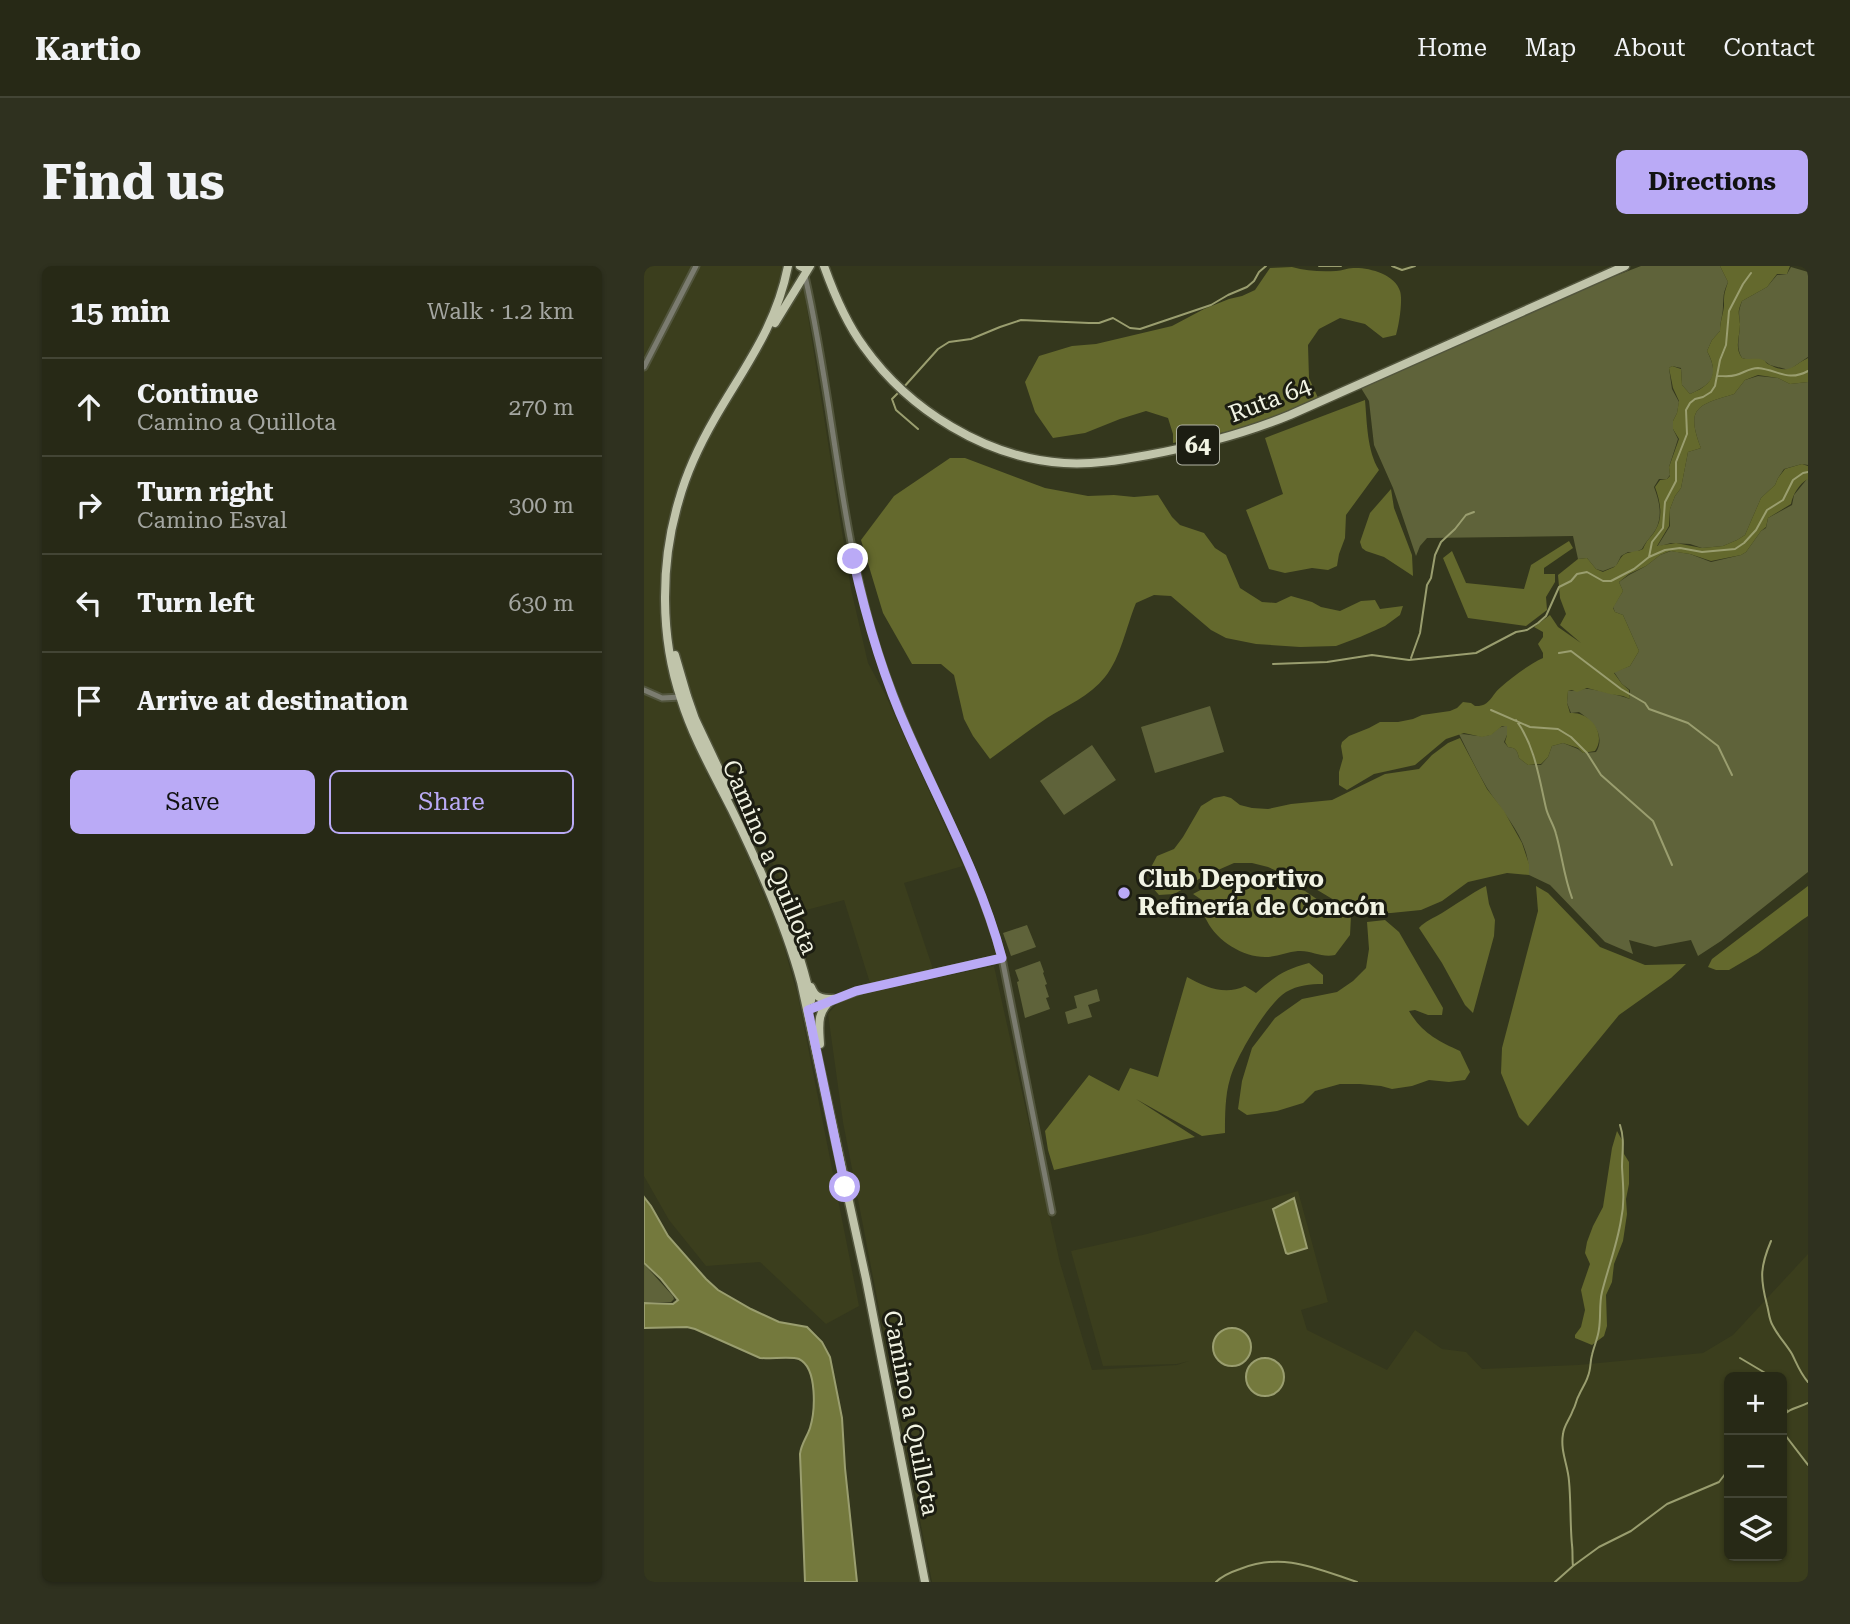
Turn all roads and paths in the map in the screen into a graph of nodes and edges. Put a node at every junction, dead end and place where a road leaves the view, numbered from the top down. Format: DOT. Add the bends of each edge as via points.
graph roads {
  1 [pos="696,266"];
  2 [pos="788,266"];
  3 [pos="800,266"];
  4 [pos="824,266"];
  5 [pos="1625,266"];
  6 [pos="808,270"];
  7 [pos="758,348"];
  8 [pos="644,367"];
  9 [pos="644,690"];
  10 [pos="683,697"];
  11 [pos="1002,958"];
  12 [pos="805,971"];
  13 [pos="833,999"];
  14 [pos="810,1009"];
  15 [pos="820,1044"];
  16 [pos="1052,1212"];
  17 [pos="860,1252"];
  18 [pos="925,1582"];
  1 -- 8 [label="street"];
  2 -- 7 [label="main road" via="779,303"];
  3 -- 6 [label="main road"];
  4 -- 5 [label="main road, Ruta 64 / 64" via="863,346 920,404 959,431 994,446 1028,457 1074,463 1163,453 1252,430"];
  6 -- 7 [label="main road"];
  6 -- 11 [label="street" via="853,559 867,616 897,706 969,862"];
  7 -- 10 [label="main road, Camino a Quillota" via="709,429 676,510 666,603 670,651"];
  9 -- 10 [label="street" via="657,697"];
  10 -- 12 [label="main road, Camino a Quillota" via="778,900"];
  10 -- 14 [label="main road, Camino a Quillota" via="694,732 780,918"];
  11 -- 13 [label="street"];
  11 -- 16 [label="street"];
  12 -- 13 [label="main road" via="816,996"];
  12 -- 14 [label="main road, Camino a Quillota"];
  13 -- 14 [label="street"];
  13 -- 15 [label="main road" via="820,1016"];
  14 -- 15 [label="main road, Camino a Quillota"];
  14 -- 17 [label="main road, Camino a Quillota"];
  15 -- 17 [label="main road, Camino a Quillota"];
  17 -- 18 [label="main road, Camino a Quillota"];
}
